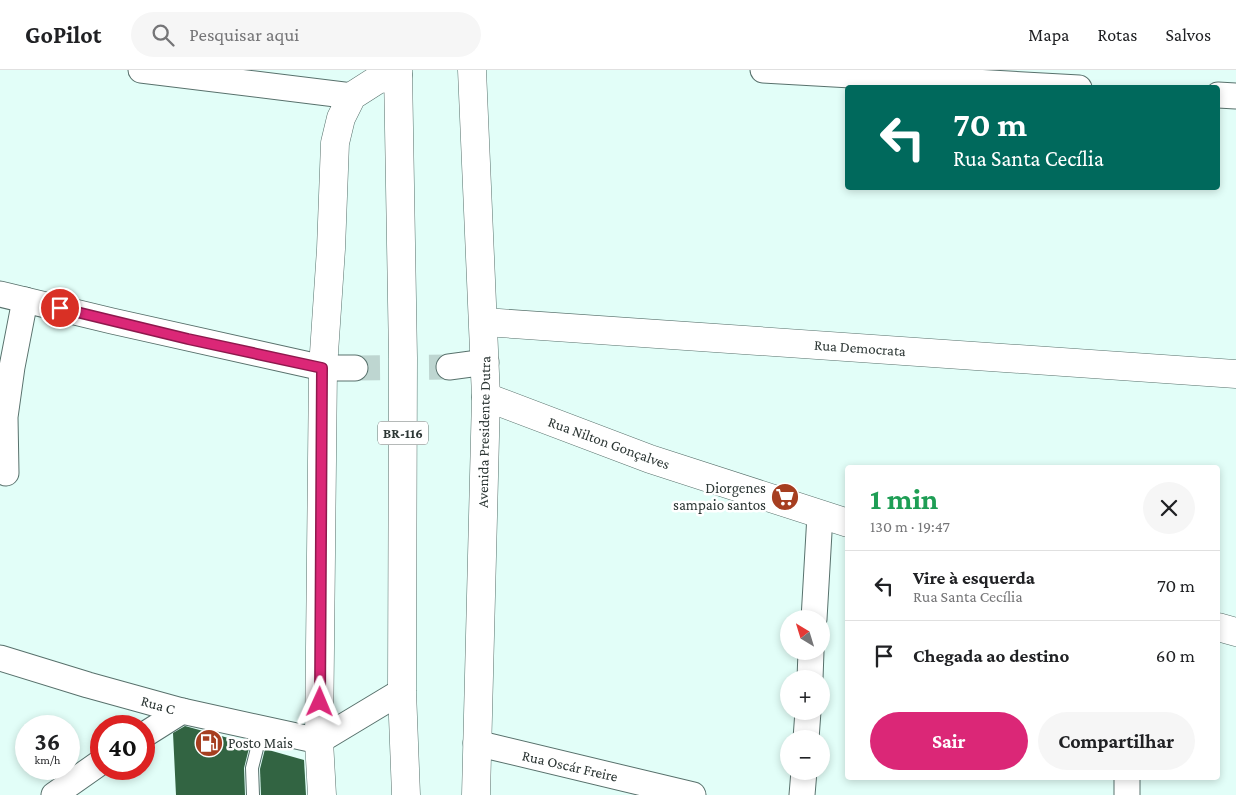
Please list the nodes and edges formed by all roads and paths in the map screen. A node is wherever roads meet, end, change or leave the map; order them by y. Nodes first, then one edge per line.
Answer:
1 (141, 70) edge
2 (472, 70) edge
3 (763, 70) edge
4 (398, 73) edge
5 (1026, 85) edge
6 (1220, 95) edge
7 (352, 96) junction
8 (1236, 96) edge
9 (0, 294) edge
10 (25, 300) junction
11 (484, 322) junction
12 (486, 362) junction
13 (449, 367) tunnel mouth
14 (322, 368) junction
15 (355, 368) tunnel mouth
16 (1236, 374) edge
17 (486, 397) junction
18 (6, 473) dead end
19 (820, 515) junction
20 (845, 522) edge
21 (815, 610) edge
22 (1220, 628) edge
23 (1236, 632) edge
24 (0, 658) edge
25 (402, 691) junction
26 (182, 711) junction
27 (155, 728) edge
28 (262, 729) junction
29 (320, 741) junction
30 (476, 743) junction
31 (90, 770) edge
32 (803, 780) edge
33 (1127, 780) edge
34 (54, 795) edge
35 (253, 795) edge
36 (322, 795) edge
37 (406, 795) edge
38 (476, 795) edge
39 (693, 795) edge
40 (802, 795) edge
41 (1127, 795) edge

1 - 7 street
2 - 11 main road, Avenida Presidente Dutra
3 - 5 street
4 - 7 main road
4 - 25 main road, BR-116
6 - 8 street
7 - 14 main road
9 - 10 street
10 - 14 street
10 - 18 street
11 - 12 main road, Avenida Presidente Dutra
11 - 16 main road, Rua Democrata
12 - 13 street
12 - 17 main road, Avenida Presidente Dutra
14 - 15 street
14 - 29 main road
17 - 19 main road, Rua Nilton Gonçalves
17 - 30 main road, Avenida Presidente Dutra
19 - 20 main road, Rua Nilton Gonçalves
19 - 21 street
22 - 23 main road
24 - 26 street, Rua C
25 - 29 street
25 - 37 main road, BR-116
26 - 27 street
26 - 28 street, Rua C
28 - 29 street, Rua C
28 - 35 lane
29 - 36 main road
30 - 38 main road, Avenida Presidente Dutra
30 - 39 street, Rua Oscár Freire
31 - 34 street
32 - 40 street
33 - 41 street

